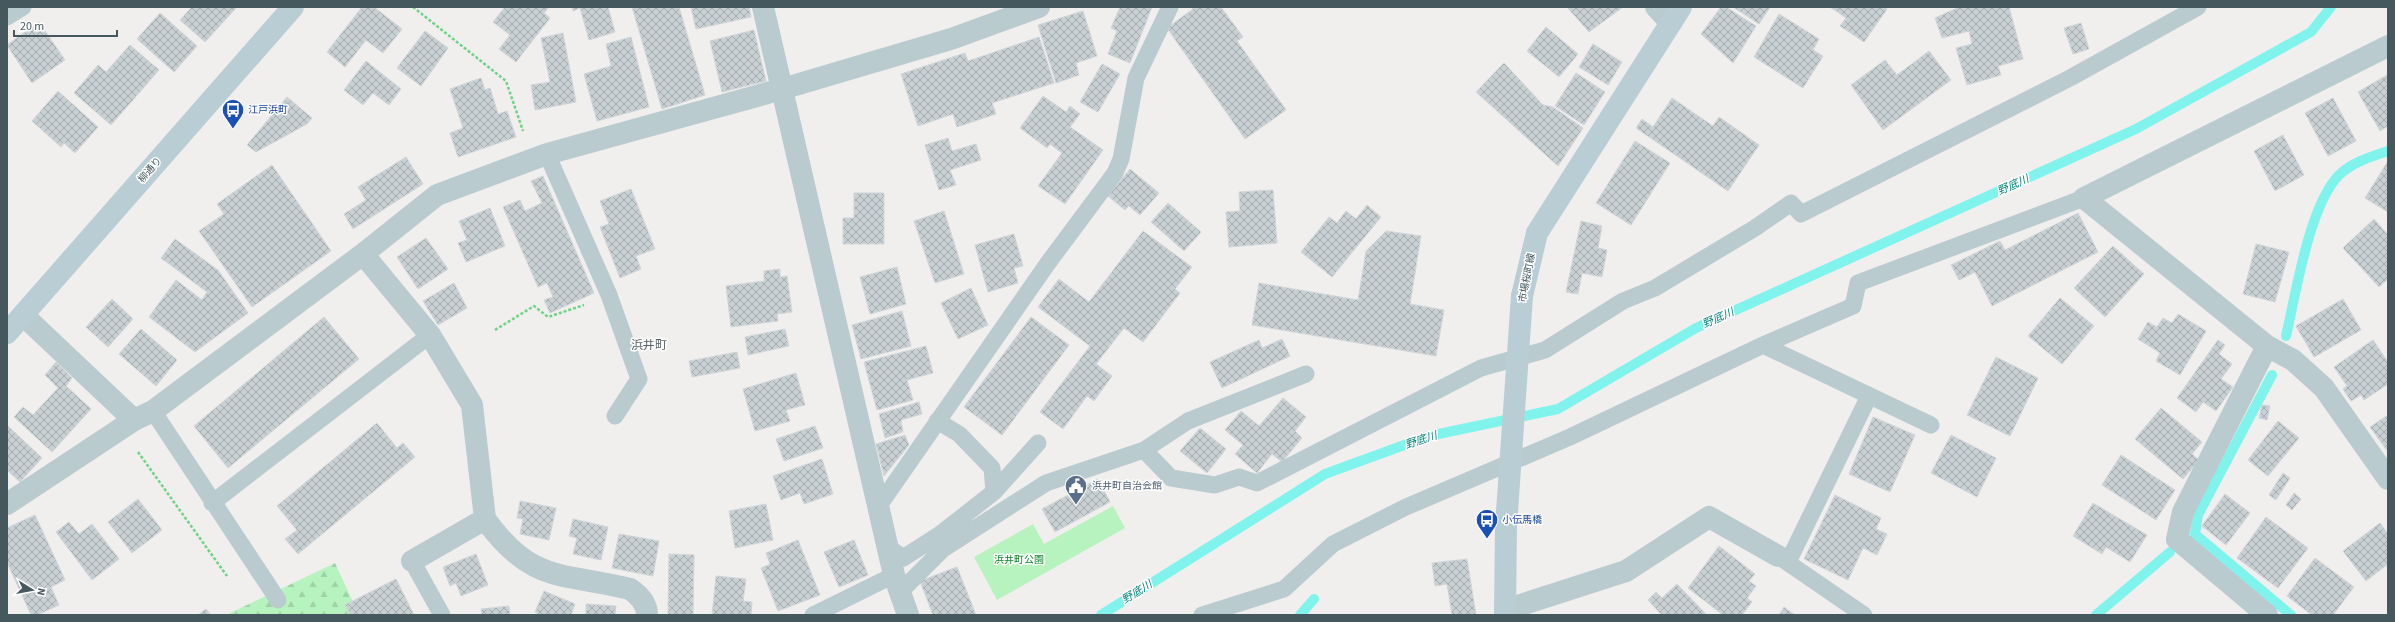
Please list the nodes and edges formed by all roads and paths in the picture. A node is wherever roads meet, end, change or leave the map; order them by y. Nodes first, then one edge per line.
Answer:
1 (23, 7) edge
2 (294, 7) edge
3 (413, 7) edge
4 (764, 7) edge
5 (1039, 7) edge
6 (1170, 7) edge
7 (1656, 7) edge
8 (2198, 7) edge
9 (1676, 15) edge
10 (7, 17) edge
11 (2388, 46) edge
12 (782, 89) junction
13 (540, 156) junction
14 (2084, 198) junction
15 (363, 254) junction
16 (608, 295) junction
17 (23, 315) junction
18 (494, 330) dead end
19 (7, 333) edge
20 (430, 335) junction
21 (1763, 345) junction
22 (2267, 346) junction
23 (1306, 374) dead end
24 (1869, 396) junction
25 (615, 416) dead end
26 (136, 420) junction
27 (937, 421) junction
28 (1931, 425) dead end
29 (1038, 443) dead end
30 (1144, 450) junction
31 (2388, 479) edge
32 (994, 492) junction
33 (212, 502) junction
34 (7, 504) edge
35 (878, 507) junction
36 (485, 519) junction
37 (887, 546) junction
38 (1783, 559) junction
39 (412, 561) joint
40 (228, 576) dead end
41 (897, 583) junction
42 (278, 600) dead end
43 (1506, 613) edge
44 (442, 615) edge
45 (647, 615) edge
46 (813, 615) edge
47 (908, 615) edge
48 (1202, 615) edge
49 (1864, 615) edge
50 (2267, 615) edge

1 - 10 lane
2 - 17 main road, 柳通り
3 - 13 path
4 - 12 street
5 - 12 street
6 - 27 lane
7 - 9 street
8 - 30 lane
9 - 43 main road, 市場桜町線, bridge
11 - 14 street
12 - 13 street
12 - 35 street
13 - 15 street
13 - 16 lane
14 - 21 lane
14 - 22 street
15 - 20 street
15 - 26 street
16 - 18 path
16 - 25 lane
17 - 19 main road, 柳通り
17 - 26 street
20 - 33 lane
20 - 36 street
21 - 24 lane
21 - 48 lane
22 - 31 street
22 - 50 street
23 - 30 lane
24 - 28 lane
24 - 38 lane
26 - 33 lane
26 - 34 street
26 - 40 path
27 - 32 lane
27 - 35 lane
29 - 32 lane
30 - 41 lane
32 - 37 lane
33 - 42 lane
35 - 37 street
36 - 39 street
36 - 45 street
37 - 41 street
38 - 43 street
38 - 49 lane
39 - 44 lane
41 - 46 lane
41 - 47 street

